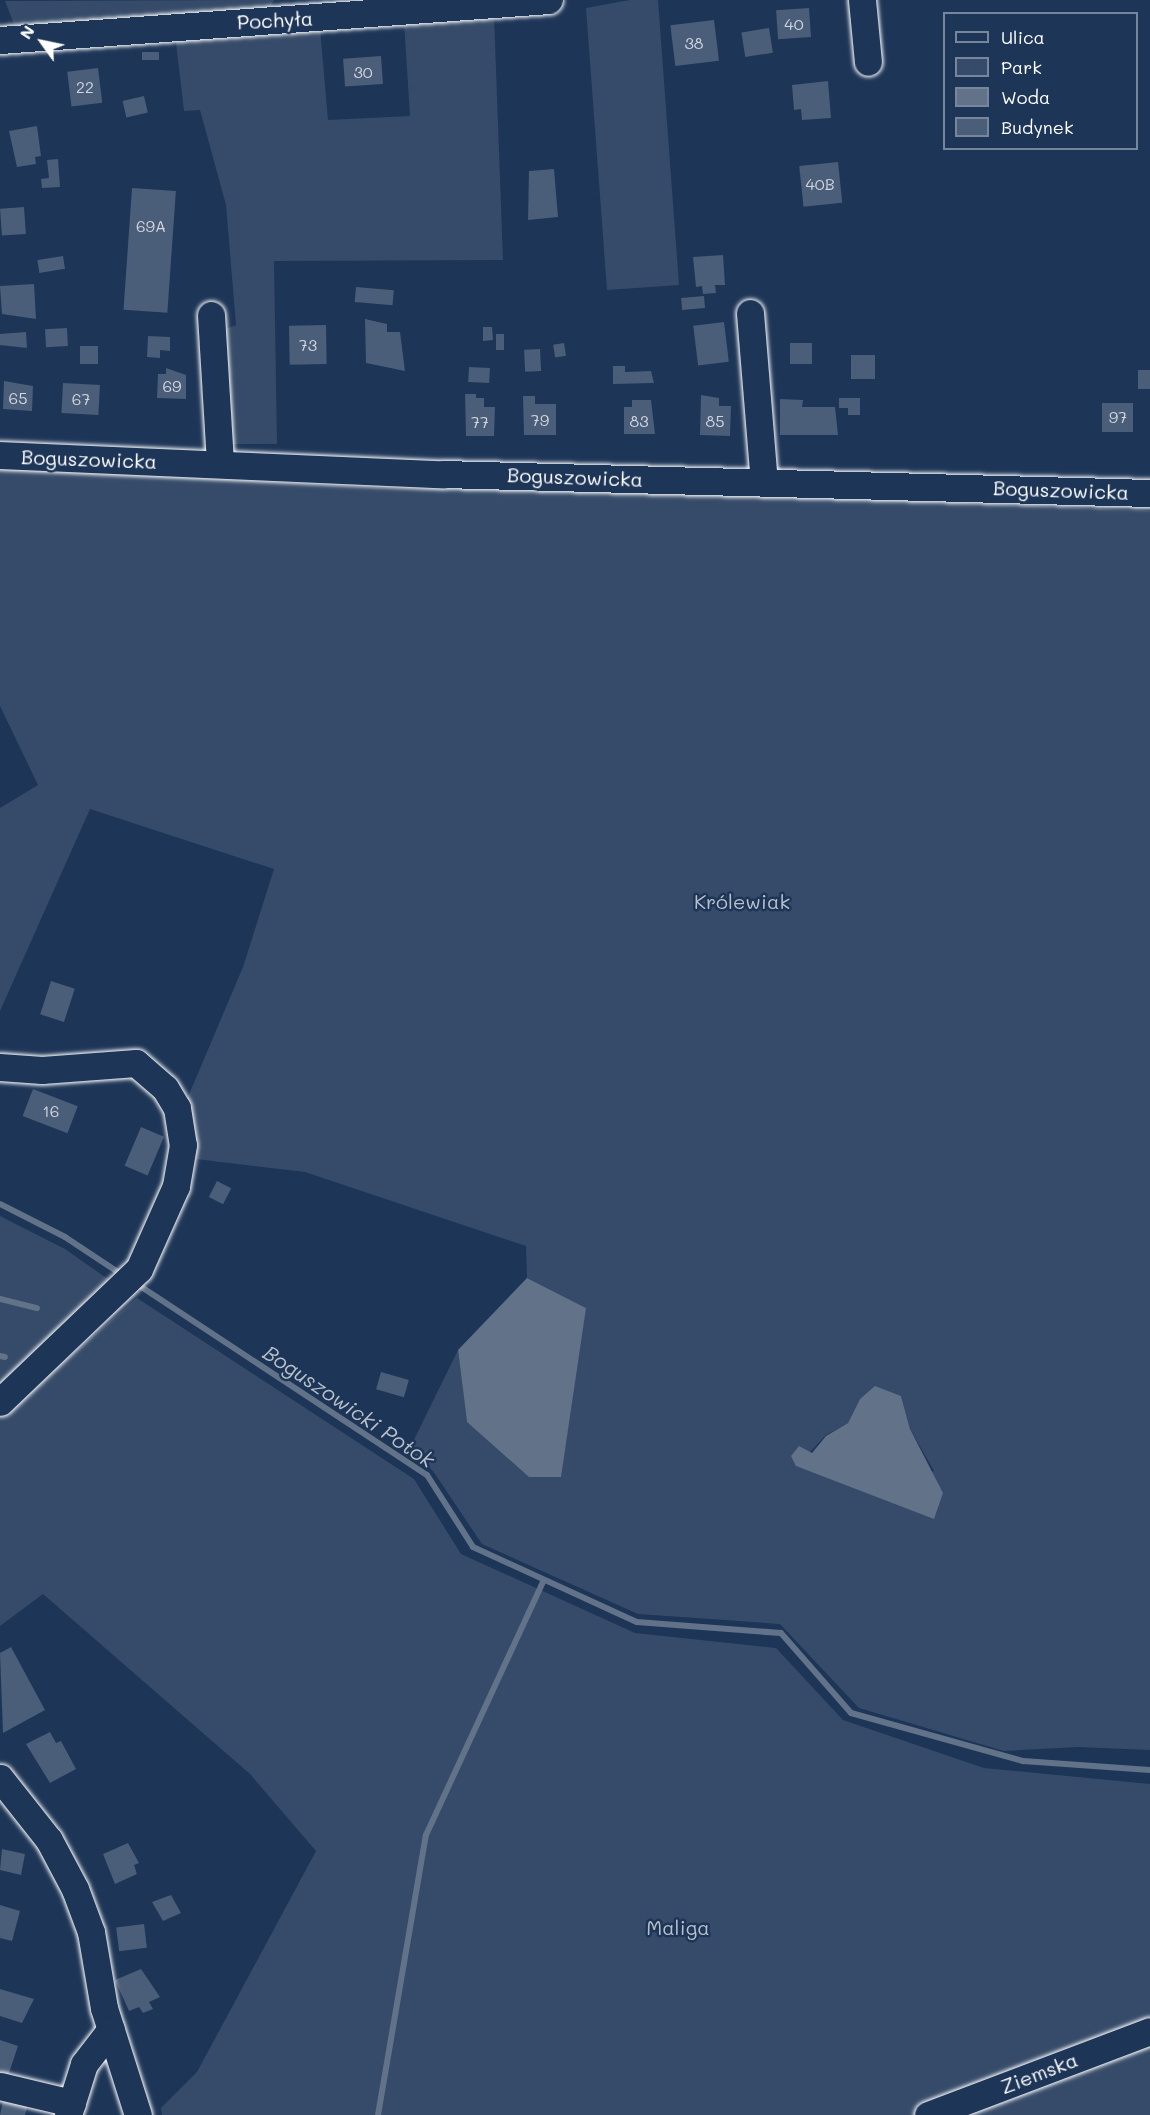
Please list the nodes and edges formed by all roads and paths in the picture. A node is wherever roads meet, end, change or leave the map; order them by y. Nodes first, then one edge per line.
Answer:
1 (549, 0) edge
2 (862, 0) edge
3 (0, 40) edge
4 (868, 62) dead end
5 (750, 313) dead end
6 (211, 315) dead end
7 (0, 455) edge
8 (220, 464) junction
9 (764, 482) junction
10 (1150, 493) edge
11 (0, 1067) edge
12 (0, 1402) edge
13 (0, 1778) edge
14 (111, 2029) junction
15 (1150, 2031) edge
16 (0, 2086) edge
17 (70, 2109) edge
18 (138, 2115) edge
19 (928, 2115) edge

1 - 3 street, Pochyła
2 - 4 street
5 - 9 street
6 - 8 street
7 - 8 street, Boguszowicka
8 - 9 street, Boguszowicka
9 - 10 street, Boguszowicka
11 - 12 street
13 - 14 street
14 - 17 street
14 - 18 street
15 - 19 street, Ziemska
16 - 17 street

